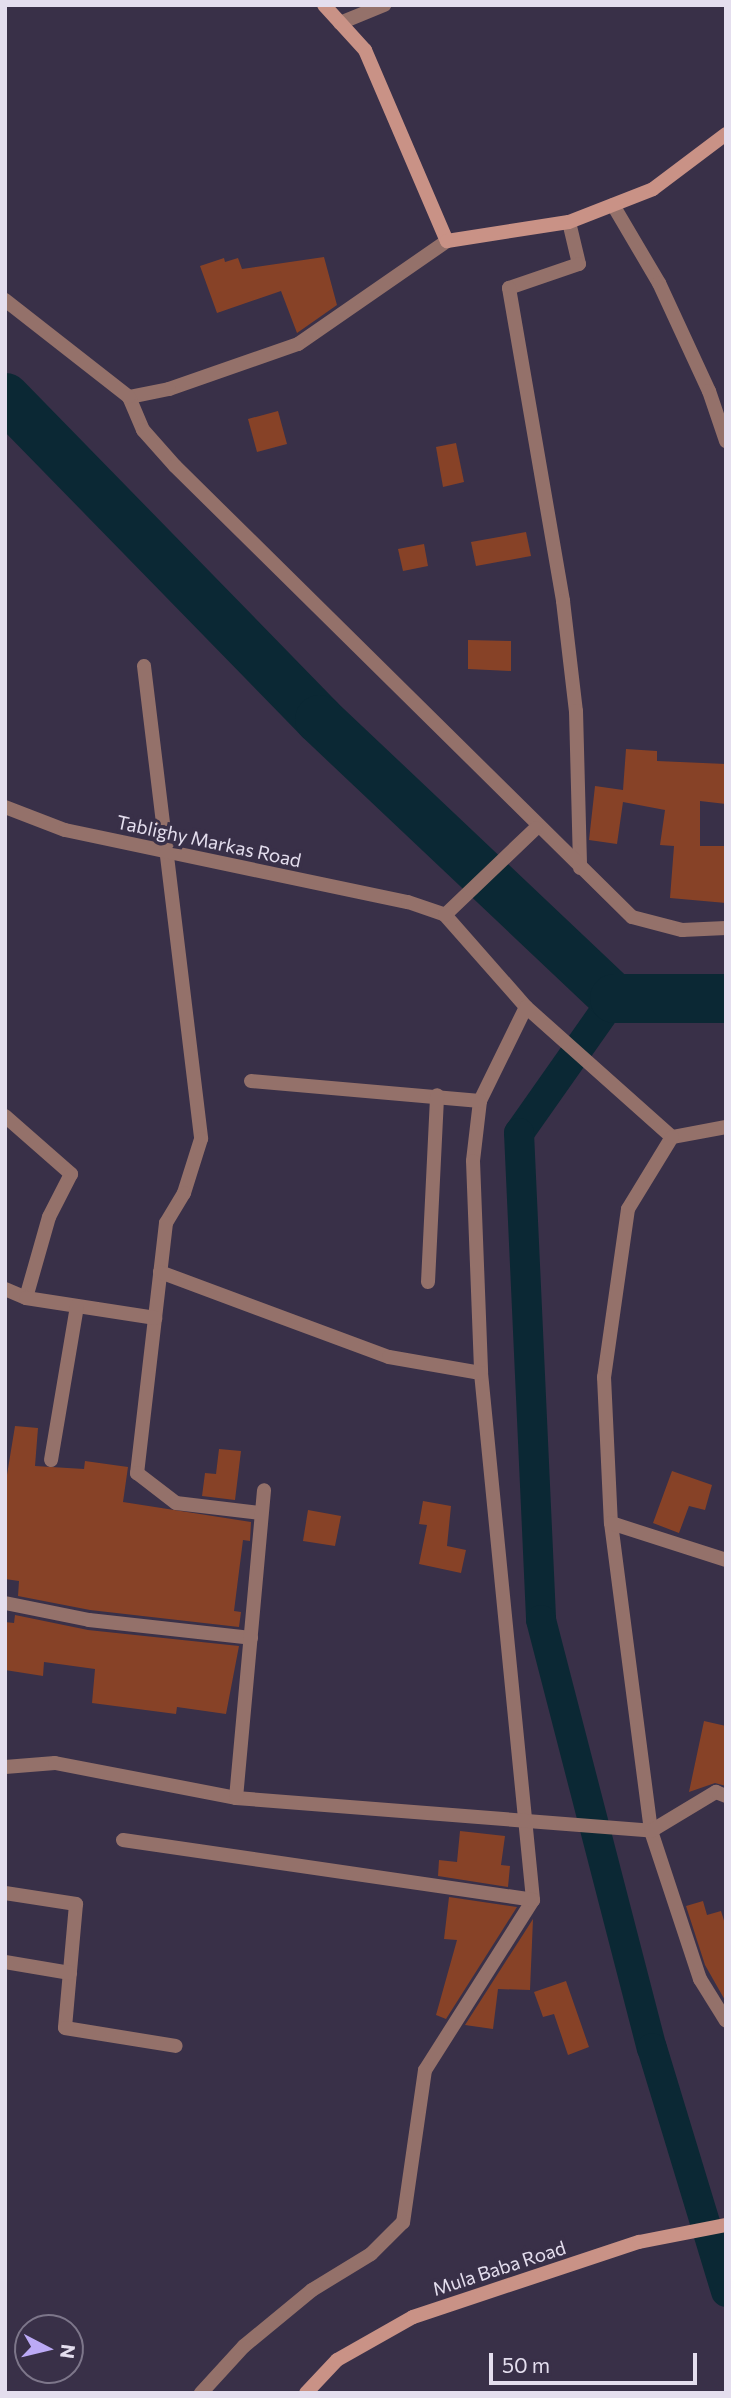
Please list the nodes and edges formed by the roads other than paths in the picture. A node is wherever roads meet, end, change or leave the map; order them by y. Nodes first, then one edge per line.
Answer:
1 (324, 5) edge
2 (384, 5) edge
3 (340, 23) junction
4 (726, 134) edge
5 (613, 205) junction
6 (569, 222) junction
7 (447, 241) junction
8 (5, 300) edge
9 (129, 397) junction
10 (726, 441) edge
11 (144, 666) dead end
12 (5, 807) edge
13 (536, 828) junction
14 (164, 851) junction
15 (580, 868) junction
16 (445, 915) junction
17 (726, 928) edge
18 (526, 1007) junction
19 (251, 1082) dead end
20 (437, 1095) junction
21 (480, 1101) junction
22 (5, 1116) edge
23 (726, 1127) edge
24 (672, 1137) junction
25 (160, 1272) junction
26 (428, 1282) dead end
27 (5, 1289) edge
28 (26, 1298) junction
29 (77, 1306) junction
30 (155, 1318) junction
31 (481, 1373) junction
32 (51, 1460) dead end
33 (264, 1489) dead end
34 (260, 1513) junction
35 (611, 1523) junction
36 (726, 1560) edge
37 (5, 1603) edge
38 (251, 1638) junction
39 (5, 1767) edge
40 (726, 1796) edge
41 (236, 1798) junction
42 (524, 1822) junction
43 (651, 1831) junction
44 (123, 1840) dead end
45 (5, 1893) edge
46 (533, 1900) junction
47 (5, 1962) edge
48 (70, 1973) junction
49 (726, 2021) edge
50 (176, 2046) dead end
51 (726, 2225) edge
52 (201, 2393) edge
53 (306, 2393) edge

1 - 3 street
2 - 3 street
3 - 7 street
4 - 5 street
5 - 6 street
5 - 10 street
6 - 7 street
6 - 15 street
7 - 9 street
8 - 9 street
9 - 13 street
11 - 14 street
12 - 14 street, Tablighy Markas Road
13 - 15 street
13 - 16 street
14 - 16 street, Tablighy Markas Road
14 - 25 street
15 - 17 street
16 - 18 street
18 - 21 street
18 - 24 street
19 - 20 street
20 - 21 street
20 - 26 street
21 - 31 street
22 - 28 street
23 - 24 street
24 - 35 street
25 - 30 street
25 - 31 street
27 - 28 street
28 - 29 street
29 - 30 street
29 - 32 street
30 - 34 street
31 - 42 street
33 - 34 street
34 - 38 street
35 - 36 street
35 - 43 street
37 - 38 street
38 - 41 street
39 - 41 street
40 - 43 street
41 - 42 street
42 - 43 street
42 - 46 street
43 - 49 street
44 - 46 street
45 - 48 street
46 - 52 street
47 - 48 street
48 - 50 street
51 - 53 street, Mula Baba Road

